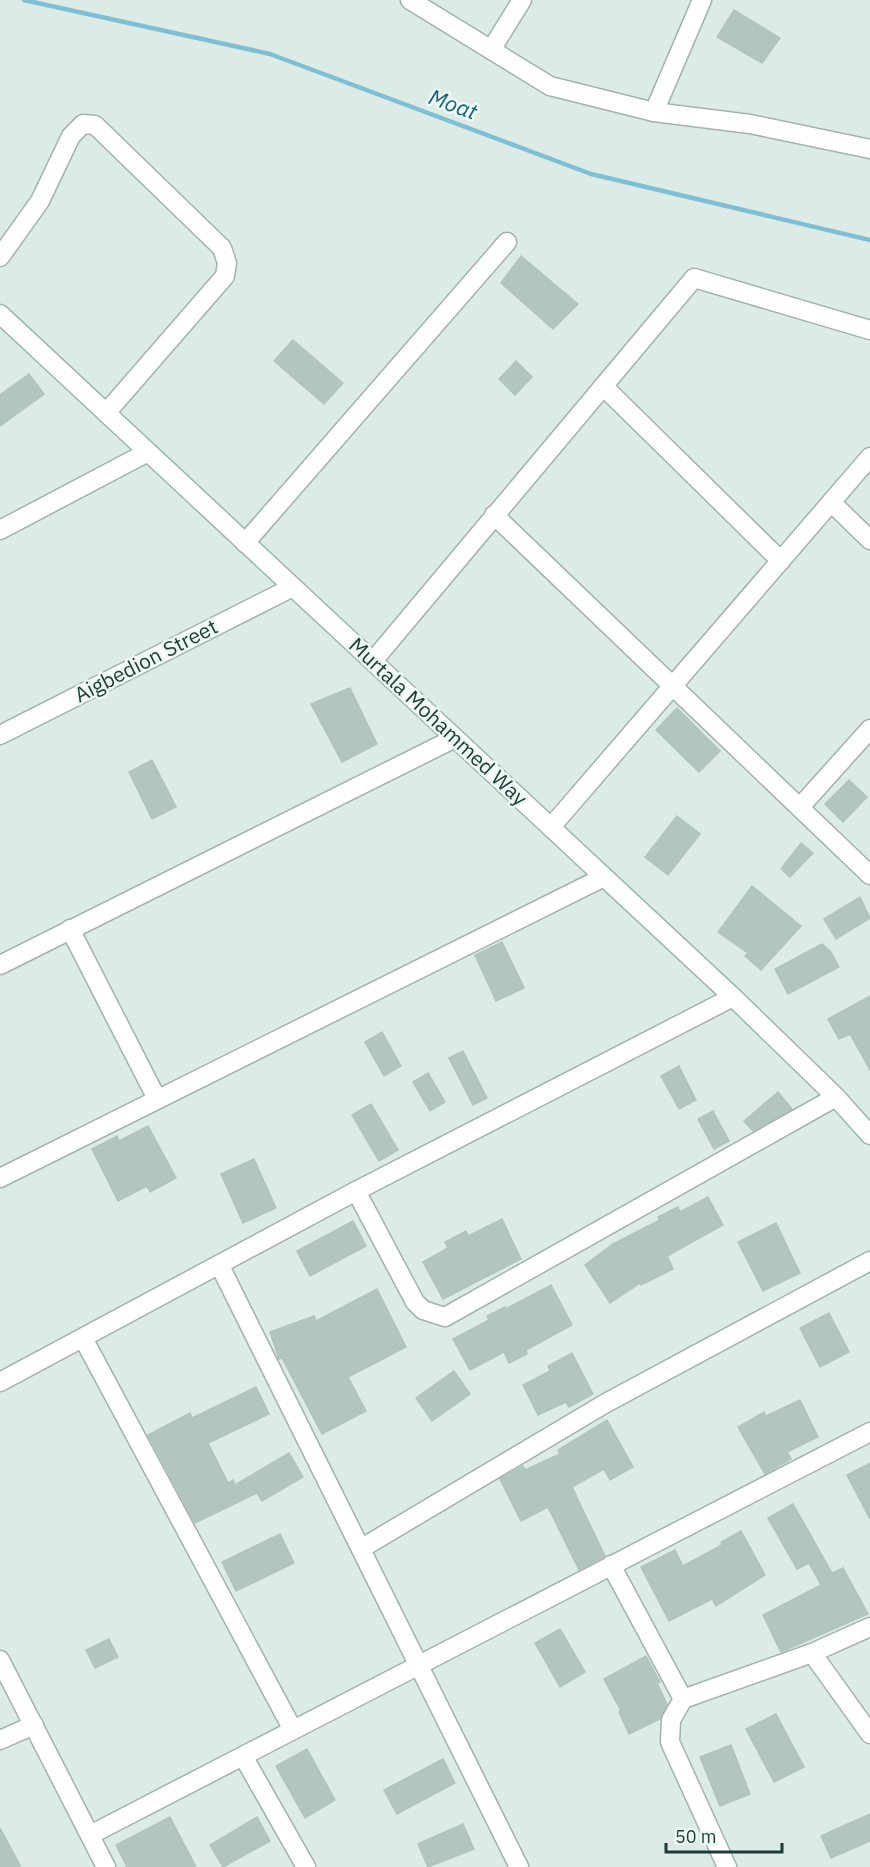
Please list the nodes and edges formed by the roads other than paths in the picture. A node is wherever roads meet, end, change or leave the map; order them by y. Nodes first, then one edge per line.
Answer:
1 (410, 0) edge
2 (522, 0) edge
3 (702, 0) edge
4 (491, 50) junction
5 (654, 112) junction
6 (870, 149) edge
7 (507, 242) dead end
8 (0, 257) edge
9 (3, 320) edge
10 (870, 330) edge
11 (603, 386) junction
12 (106, 413) junction
13 (148, 452) junction
14 (870, 457) edge
15 (832, 503) junction
16 (494, 515) junction
17 (0, 530) edge
18 (870, 540) edge
19 (245, 543) junction
20 (781, 561) junction
21 (293, 587) junction
22 (373, 661) junction
23 (673, 685) junction
24 (870, 729) edge
25 (0, 735) edge
26 (455, 738) junction
27 (800, 807) junction
28 (551, 827) junction
29 (870, 875) edge
30 (604, 877) junction
31 (70, 929) junction
32 (0, 965) edge
33 (734, 997) junction
34 (836, 1097) junction
35 (158, 1099) junction
36 (870, 1135) edge
37 (0, 1178) edge
38 (356, 1191) junction
39 (870, 1261) edge
40 (220, 1266) junction
41 (83, 1338) junction
42 (0, 1382) edge
43 (870, 1432) edge
44 (362, 1548) junction
45 (610, 1565) junction
46 (870, 1627) edge
47 (812, 1653) junction
48 (0, 1660) edge
49 (420, 1666) junction
50 (682, 1700) junction
51 (34, 1725) junction
52 (293, 1731) junction
53 (870, 1734) edge
54 (0, 1740) edge
55 (243, 1756) junction
56 (90, 1835) junction
57 (106, 1867) edge
58 (306, 1867) edge
59 (519, 1867) edge
60 (727, 1867) edge

1 - 4 street
2 - 4 street
3 - 5 street
4 - 5 street
5 - 6 street
7 - 19 street
8 - 12 street
9 - 12 street, Murtala Mohammed Way
10 - 11 street
11 - 16 street
11 - 20 street
12 - 13 street, Murtala Mohammed Way
13 - 17 street
13 - 19 street, Murtala Mohammed Way
14 - 15 street
15 - 18 street
15 - 20 street
16 - 22 street
16 - 23 street
19 - 21 street, Murtala Mohammed Way
20 - 23 street
21 - 22 street, Murtala Mohammed Way
21 - 25 street, Aigbedion Street
22 - 26 street, Murtala Mohammed Way
23 - 27 street
23 - 28 street
24 - 27 street
26 - 28 street, Murtala Mohammed Way
26 - 31 street
27 - 29 street
28 - 30 street, Murtala Mohammed Way
30 - 33 street, Murtala Mohammed Way
30 - 35 street
31 - 32 street
31 - 35 street
33 - 34 street, Murtala Mohammed Way
33 - 38 street
34 - 36 street, Murtala Mohammed Way
34 - 38 street
35 - 37 street
38 - 40 street
39 - 44 street
40 - 41 street
40 - 44 street
41 - 42 street
41 - 52 street
43 - 45 street
44 - 49 street
45 - 49 street
45 - 50 street
46 - 47 street
47 - 50 street
47 - 53 street
48 - 51 street
49 - 52 street
49 - 59 street
50 - 60 street
51 - 54 street
51 - 56 street
52 - 55 street
55 - 56 street
55 - 58 street
56 - 57 street

